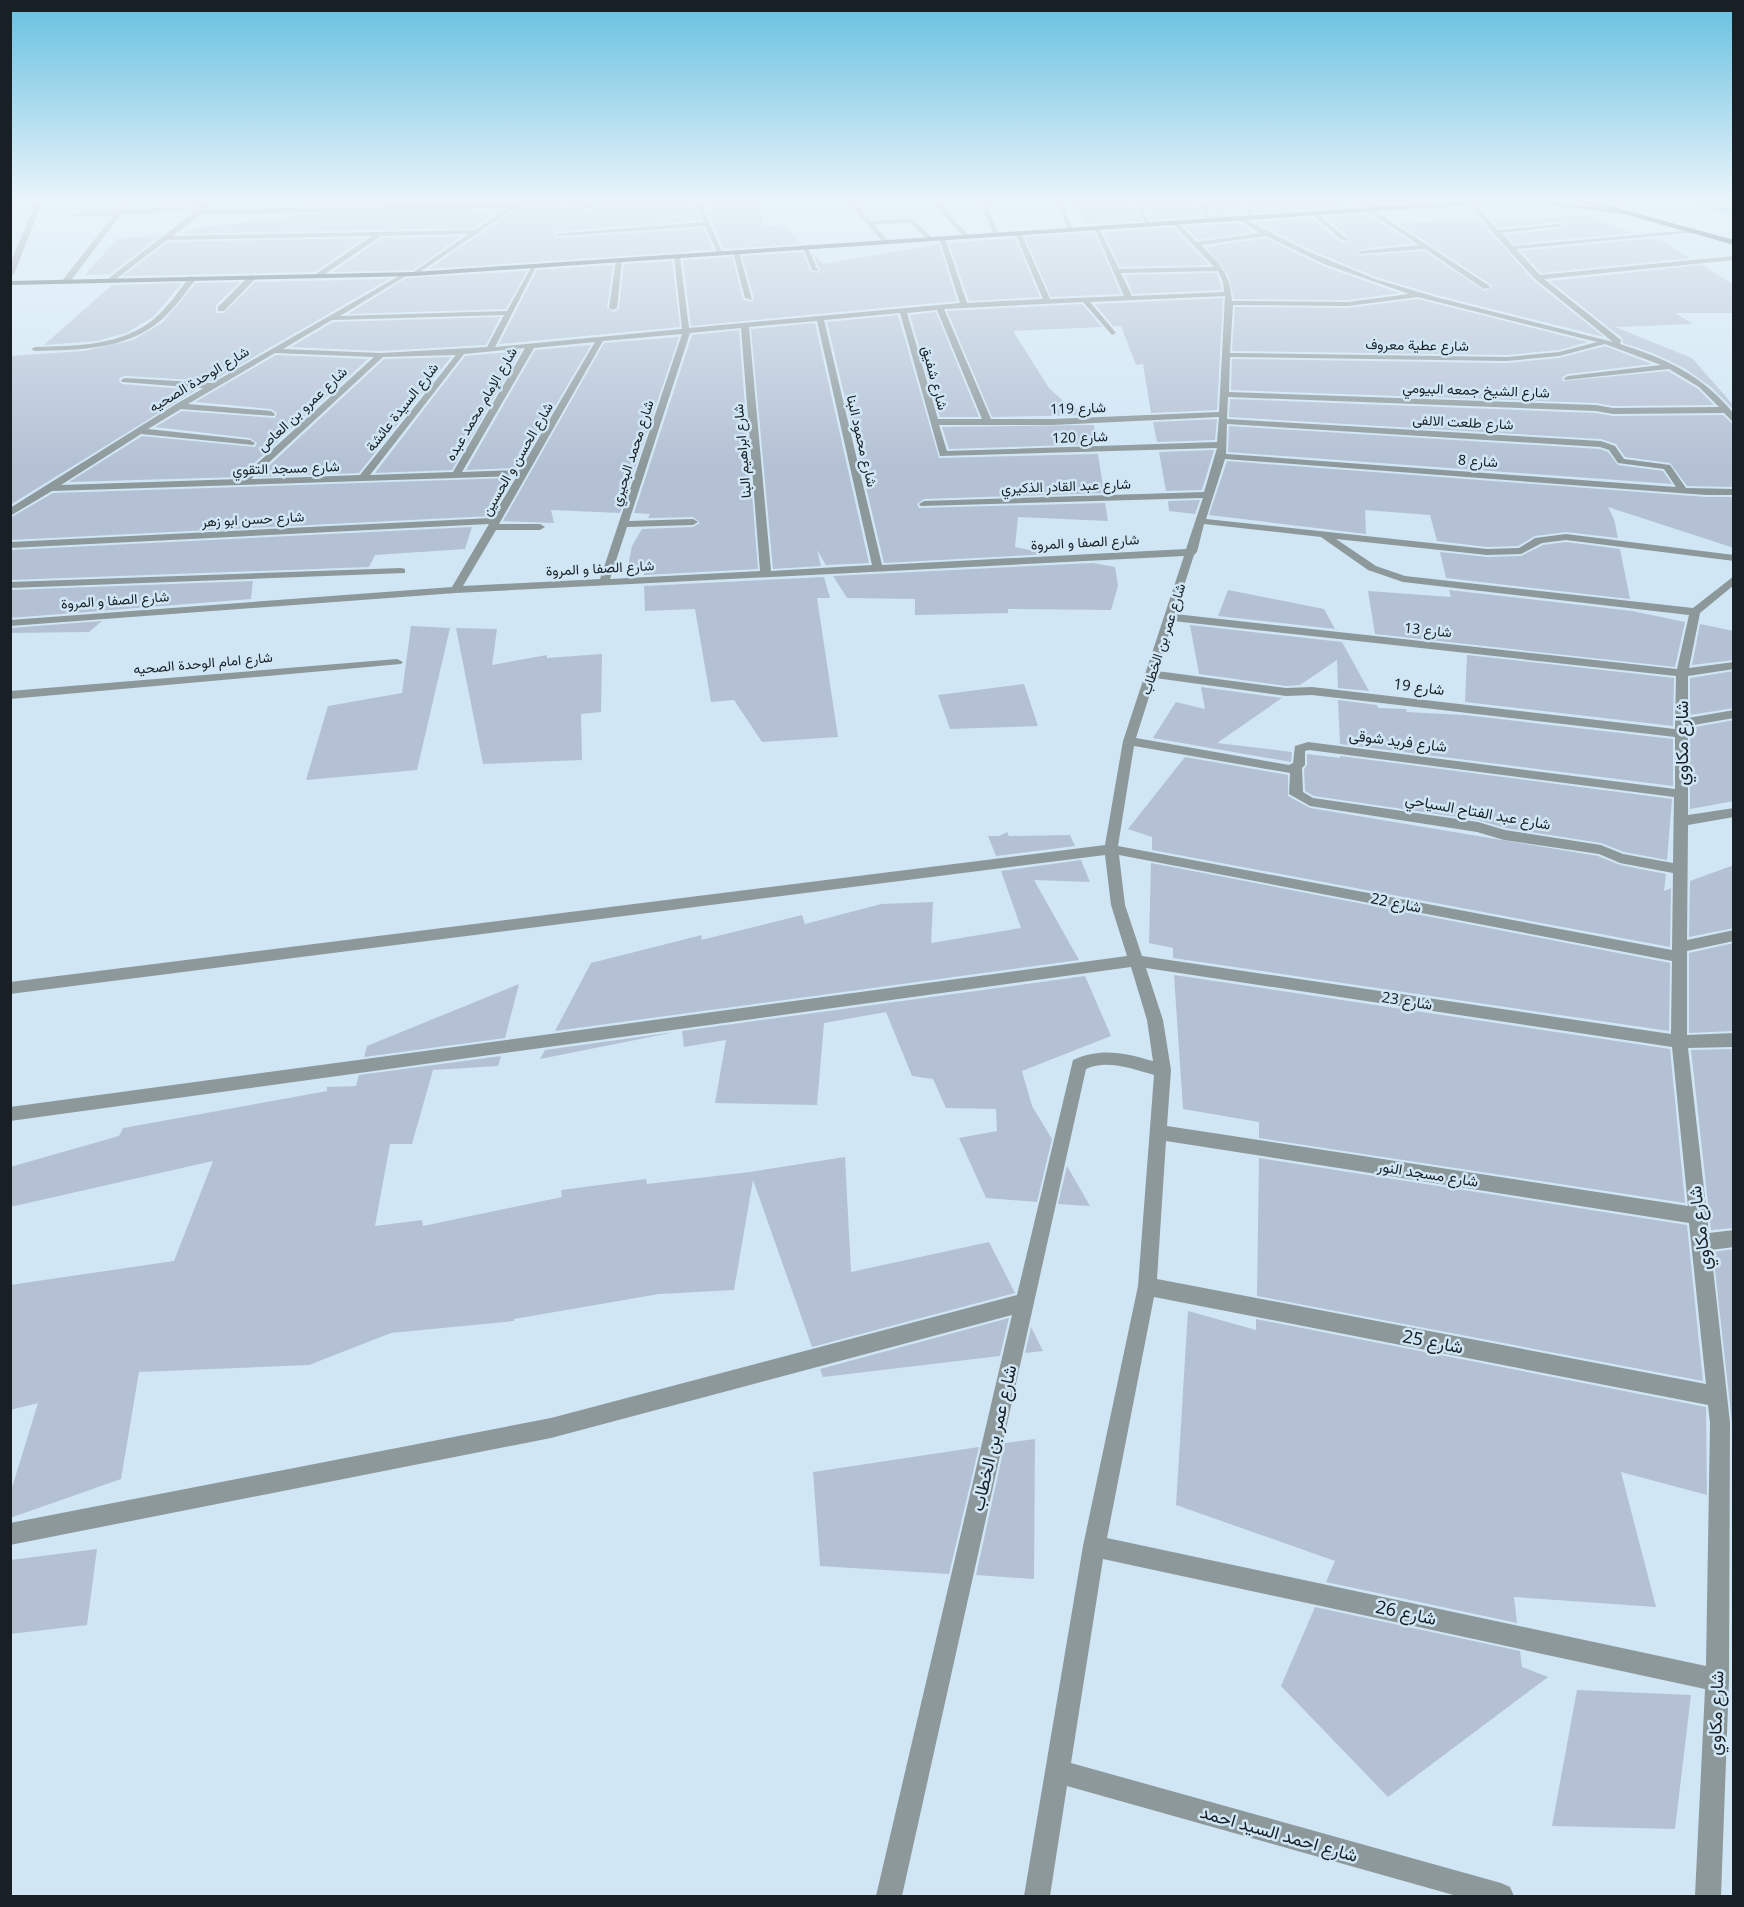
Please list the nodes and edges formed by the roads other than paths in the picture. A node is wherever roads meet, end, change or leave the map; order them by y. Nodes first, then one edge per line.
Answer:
1 (184, 289) edge
2 (241, 289) edge
3 (379, 289) edge
4 (522, 289) edge
5 (615, 289) edge
6 (681, 289) edge
7 (746, 289) edge
8 (959, 289) edge
9 (1042, 289) edge
10 (1125, 289) edge
11 (1227, 289) edge
12 (1400, 289) edge
13 (1553, 289) edge
14 (1418, 295) junction
15 (1129, 297) junction
16 (749, 298) dead end
17 (1084, 299) junction
18 (1228, 299) junction
19 (1047, 301) junction
20 (964, 305) junction
21 (613, 308) dead end
22 (940, 308) junction
23 (221, 309) dead end
24 (903, 311) junction
25 (509, 313) junction
26 (330, 318) junction
27 (820, 319) junction
28 (745, 327) junction
29 (686, 332) junction
30 (1112, 333) dead end
31 (600, 340) junction
32 (1605, 342) junction
33 (530, 347) junction
34 (1624, 347) junction
35 (35, 350) dead end
36 (489, 350) junction
37 (273, 351) junction
38 (462, 352) junction
39 (381, 355) junction
40 (1227, 355) junction
41 (1671, 366) junction
42 (1568, 378) dead end
43 (125, 380) dead end
44 (212, 386) junction
45 (1225, 394) junction
46 (179, 406) junction
47 (1726, 410) junction
48 (271, 414) dead end
49 (1223, 417) junction
50 (1734, 420) edge
51 (933, 422) junction
52 (988, 423) junction
53 (139, 431) junction
54 (250, 443) dead end
55 (1221, 451) junction
56 (941, 453) joint
57 (524, 473) junction
58 (456, 475) junction
59 (362, 479) junction
60 (241, 483) junction
61 (49, 488) junction
62 (1682, 489) junction
63 (1734, 492) edge
64 (1209, 495) junction
65 (924, 504) dead end
66 (10, 513) edge
67 (1201, 521) junction
68 (693, 522) dead end
69 (494, 524) junction
70 (623, 524) junction
71 (540, 527) dead end
72 (1324, 535) junction
73 (10, 545) edge
74 (1192, 552) junction
75 (1734, 558) edge
76 (878, 568) junction
77 (401, 572) dead end
78 (766, 574) junction
79 (1734, 579) edge
80 (604, 582) junction
81 (10, 585) edge
82 (456, 590) junction
83 (1695, 612) junction
84 (1170, 617) junction
85 (10, 623) edge
86 (397, 662) dead end
87 (1734, 665) edge
88 (1682, 673) junction
89 (1151, 674) junction
90 (10, 695) edge
91 (1734, 714) edge
92 (1683, 728) junction
93 (1129, 741) junction
94 (1296, 768) junction
95 (1682, 794) junction
96 (1734, 812) edge
97 (1681, 821) junction
98 (1111, 849) junction
99 (1681, 869) junction
100 (1734, 936) edge
101 (1680, 952) junction
102 (1135, 961) junction
103 (10, 988) edge
104 (1734, 1040) edge
105 (1679, 1041) junction
106 (1163, 1070) junction
107 (10, 1114) edge
108 (1158, 1132) junction
109 (1698, 1216) junction
110 (1734, 1238) edge
111 (1702, 1243) junction
112 (1147, 1286) junction
113 (1026, 1302) junction
114 (1719, 1397) junction
115 (1727, 1422) edge
116 (10, 1534) edge
117 (1094, 1546) junction
118 (1717, 1680) junction
119 (1058, 1771) junction
120 (889, 1896) edge
121 (1037, 1896) edge
122 (1501, 1896) edge
123 (1708, 1896) edge

1 - 35 street
2 - 23 street
3 - 26 street, شارع الوحدة الصحيه
4 - 25 street
5 - 21 street
6 - 29 street
7 - 16 street
8 - 20 street
9 - 19 street
10 - 15 street
11 - 18 street, شارع عمر بن الخطاب
12 - 14 street
13 - 34 street
14 - 18 street
14 - 32 street
15 - 17 street
15 - 18 street
17 - 19 street
17 - 30 street
18 - 40 street, شارع عمر بن الخطاب
19 - 20 street
20 - 22 street
22 - 24 street
22 - 52 street
24 - 27 street
24 - 51 street, شارع شفيق
25 - 26 street
25 - 36 street
26 - 37 street, شارع الوحدة الصحيه
27 - 28 street
27 - 76 street, شارع محمود البنا
28 - 29 street
28 - 78 street, شارع ابراهيم البنا
29 - 31 street
29 - 70 street, شارع محمد البحيري
31 - 33 street
31 - 57 street, شارع الحسن و الحسين
32 - 34 street
32 - 40 street, شارع عطية معروف
33 - 36 street
33 - 58 street, شارع الإمام محمد عبده
34 - 41 street
36 - 38 street
37 - 39 street
37 - 44 street, شارع الوحدة الصحيه
38 - 39 street
38 - 59 street, شارع السيدة عائشة
39 - 60 street, شارع عمرو بن العاص
40 - 45 street, شارع عمر بن الخطاب
41 - 42 street
41 - 47 street
43 - 44 street
44 - 46 street, شارع الوحدة الصحيه
45 - 47 street, شارع الشيخ جمعه البيومي
45 - 49 street, شارع عمر بن الخطاب
46 - 48 street
46 - 53 street, شارع الوحدة الصحيه
47 - 50 street
49 - 52 street, شارع 119
49 - 55 street, شارع عمر بن الخطاب
49 - 62 street, شارع طلعت الالفى
51 - 52 street, شارع 119
51 - 56 street, شارع شفيق
53 - 54 street
53 - 61 street, شارع الوحدة الصحيه
55 - 56 street, شارع 120
55 - 62 street, شارع 8
55 - 64 street, شارع عمر بن الخطاب
57 - 58 street, شارع مسجد التقوي
57 - 69 street, شارع الحسن و الحسين
58 - 59 street, شارع مسجد التقوي
59 - 60 street, شارع مسجد التقوي
60 - 61 street, شارع مسجد التقوي
61 - 66 street, شارع الوحدة الصحيه
62 - 63 street, شارع 8
64 - 65 street, شارع عبد القادر الذكيري
64 - 67 street, شارع عمر بن الخطاب
67 - 72 street
67 - 74 street, شارع عمر بن الخطاب
68 - 70 street
69 - 71 street, شارع حسن ابو زهر
69 - 73 street, شارع حسن ابو زهر
69 - 82 street, شارع الحسن و الحسين
70 - 80 street, شارع محمد البحيري
72 - 75 street
72 - 83 street
74 - 76 street, شارع الصفا و المروة
74 - 84 street, شارع عمر بن الخطاب
76 - 78 street, شارع الصفا و المروة
77 - 81 street
78 - 80 street, شارع الصفا و المروة
79 - 83 street
80 - 82 street, شارع الصفا و المروة
82 - 85 street, شارع الصفا و المروة
83 - 88 street, شارع مكاوي
84 - 88 street, شارع 13
84 - 89 street, شارع عمر بن الخطاب
86 - 90 street, شارع امام الوحدة الصحيه
87 - 88 street, شارع 13
88 - 92 street, شارع مكاوي
89 - 92 street, شارع 19
89 - 93 street, شارع عمر بن الخطاب
91 - 92 street, شارع 19
92 - 95 street, شارع مكاوي
93 - 94 street
93 - 98 street, شارع عمر بن الخطاب
94 - 95 street, شارع فريد شوقى
94 - 99 street, شارع عبد الفتاح السياحي
95 - 97 street, شارع مكاوي
96 - 97 street
97 - 99 street, شارع مكاوي
98 - 101 street, شارع 22
98 - 102 street, شارع عمر بن الخطاب
98 - 103 street, شارع 22
99 - 101 street, شارع مكاوي
100 - 101 street
101 - 105 street, شارع مكاوي
102 - 105 street, شارع 23
102 - 106 street, شارع عمر بن الخطاب
102 - 107 street, شارع 23
104 - 105 street, شارع 23
105 - 109 street, شارع مكاوي
106 - 108 street, شارع عمر بن الخطاب
106 - 113 street, شارع عمر بن الخطاب
108 - 109 street, شارع مسجد النور
108 - 112 street, شارع عمر بن الخطاب
109 - 111 street, شارع مكاوي
110 - 111 street
111 - 114 street, شارع مكاوي
112 - 114 street, شارع 25
112 - 117 street, شارع عمر بن الخطاب
113 - 116 street
113 - 120 street, شارع عمر بن الخطاب
114 - 115 street, شارع مكاوي
115 - 118 street, شارع مكاوي
117 - 118 street, شارع 26
117 - 119 street, شارع عمر بن الخطاب
118 - 123 street, شارع مكاوي
119 - 121 street, شارع عمر بن الخطاب
119 - 122 street, شارع احمد السيد احمد

